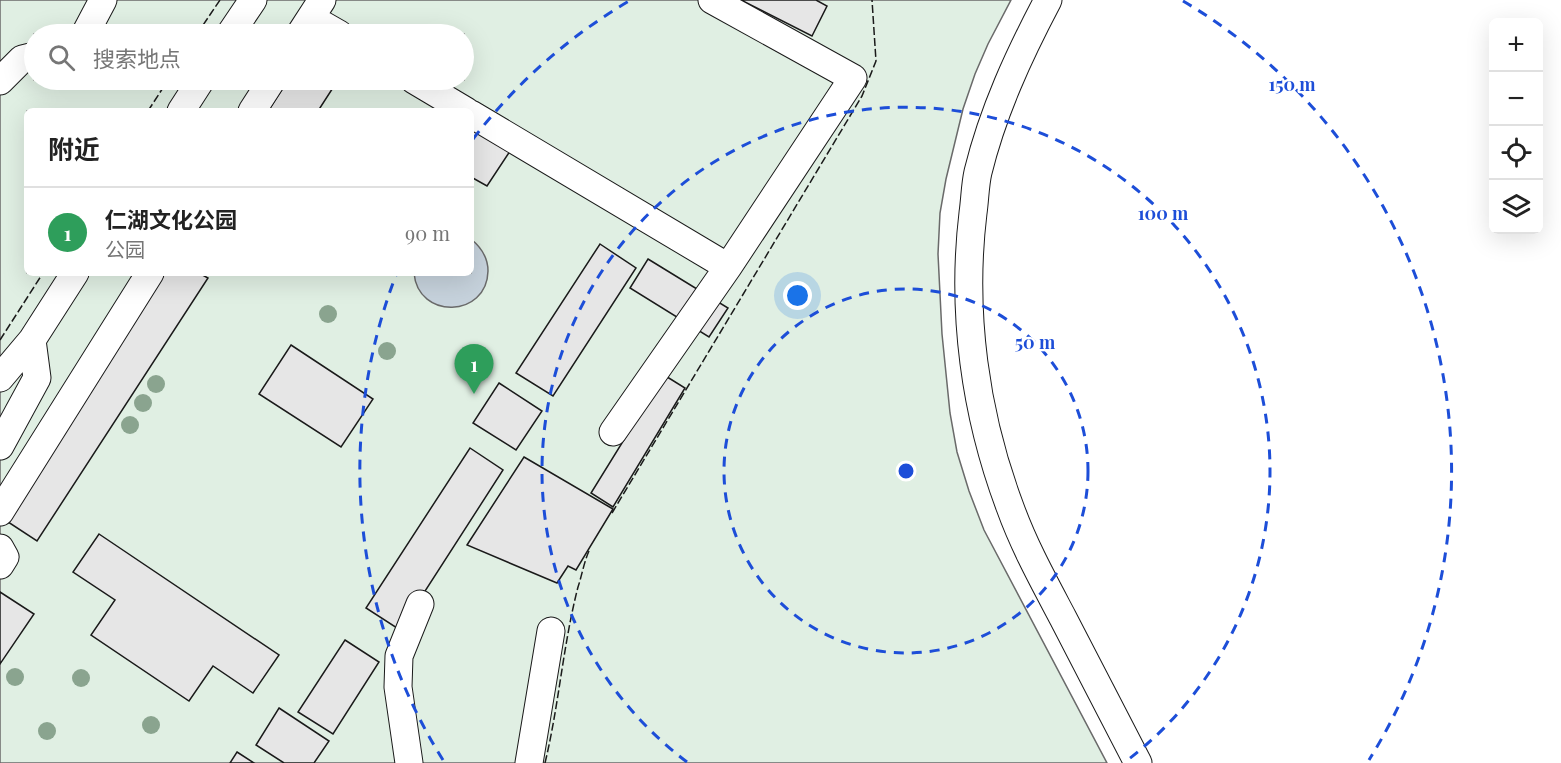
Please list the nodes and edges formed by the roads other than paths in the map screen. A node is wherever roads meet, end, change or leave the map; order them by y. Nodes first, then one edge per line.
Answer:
1 (103, 0) edge
2 (253, 0) edge
3 (712, 0) edge
4 (1048, 0) edge
5 (90, 24) edge
6 (237, 24) edge
7 (24, 58) edge
8 (0, 81) edge
9 (194, 90) edge
10 (266, 90) edge
11 (431, 90) edge
12 (182, 108) edge
13 (254, 108) edge
14 (461, 108) edge
15 (474, 116) edge
16 (728, 267) junction
17 (73, 276) edge
18 (148, 276) edge
19 (32, 340) junction
20 (0, 378) edge
21 (613, 432) dead end
22 (0, 446) edge
23 (0, 512) edge
24 (0, 548) edge
25 (0, 565) edge
26 (420, 604) dead end
27 (551, 631) dead end
28 (409, 763) edge
29 (529, 763) edge
30 (1138, 763) edge

1 - 5 street
2 - 6 street
3 - 16 street
4 - 30 street
7 - 8 street
9 - 12 street
10 - 13 street
11 - 14 street
15 - 16 street
16 - 21 street
17 - 19 street
18 - 23 street
19 - 20 street
19 - 22 street
24 - 25 street
26 - 28 street
27 - 29 street

